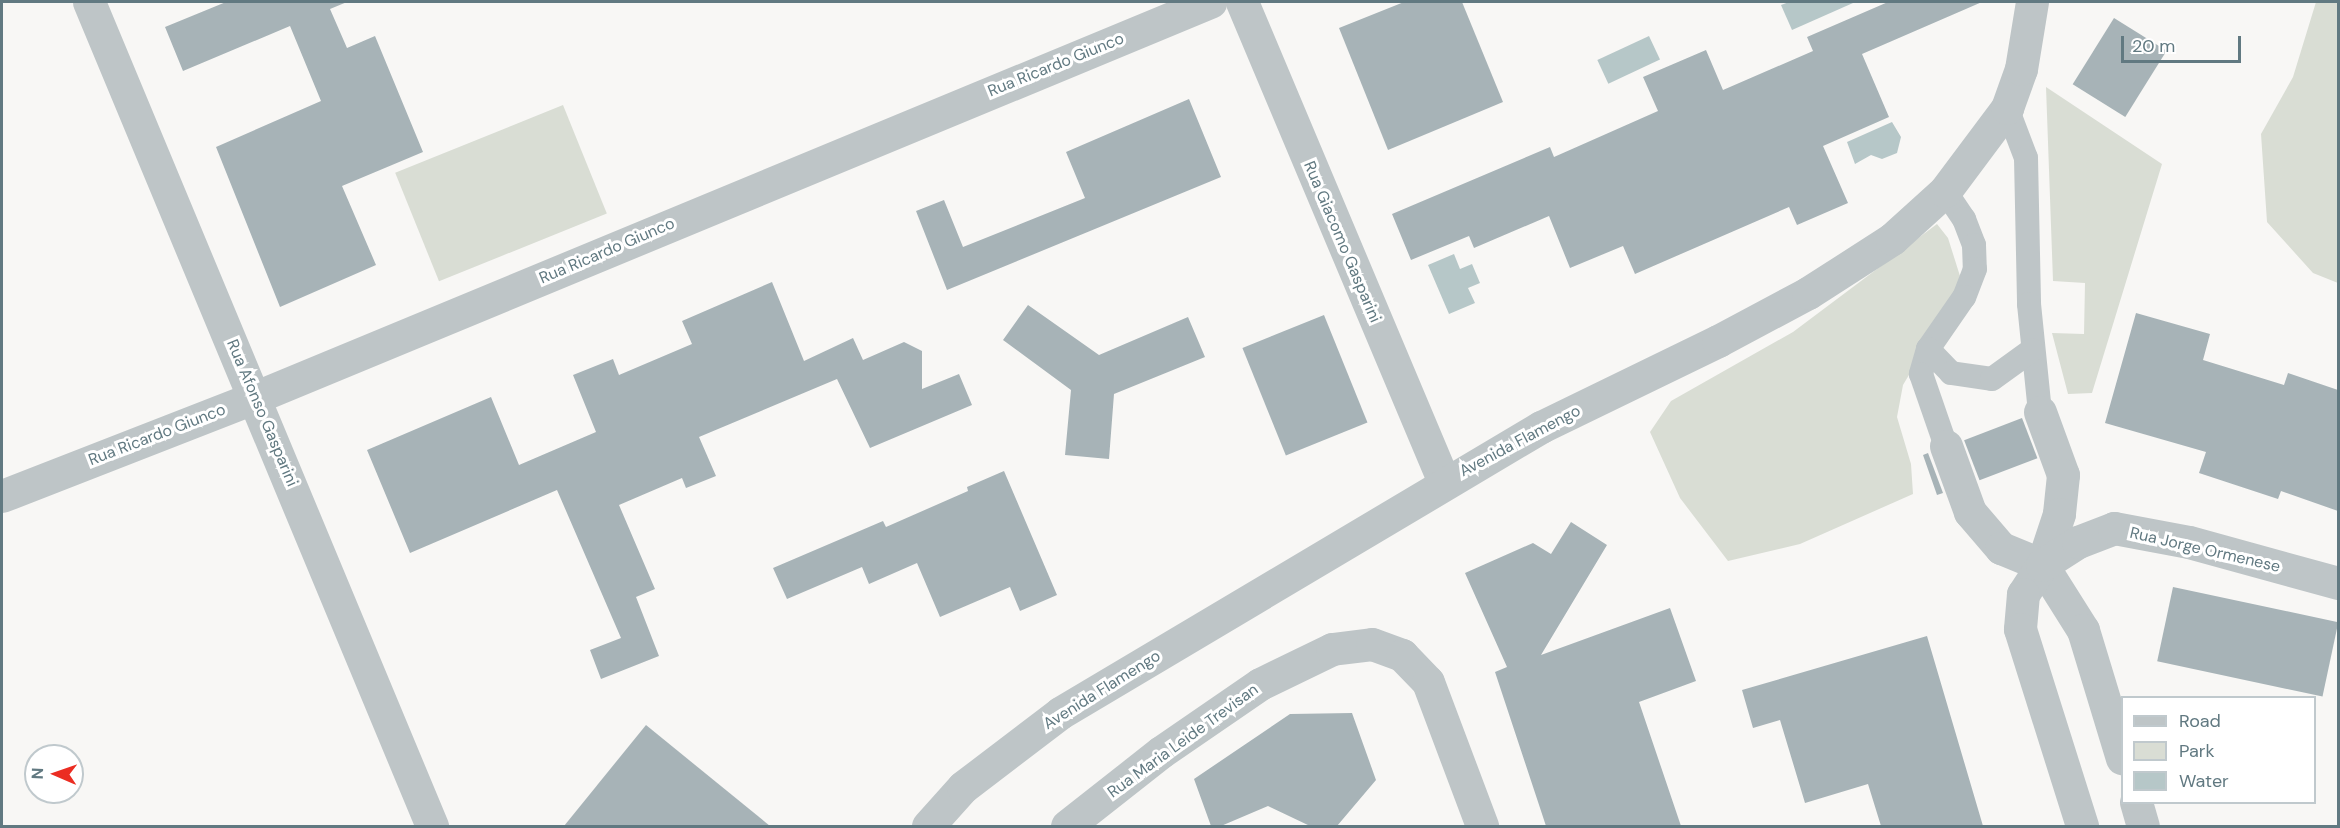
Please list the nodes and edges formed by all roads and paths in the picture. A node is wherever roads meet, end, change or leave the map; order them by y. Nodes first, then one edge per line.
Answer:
1 (88, 2) edge
2 (1210, 2) edge
3 (1242, 2) edge
4 (2032, 2) edge
5 (2007, 108) junction
6 (1945, 191) junction
7 (1928, 349) junction
8 (2032, 350) junction
9 (256, 397) junction
10 (2040, 412) joint
11 (1946, 446) joint
12 (1444, 482) junction
13 (2, 496) edge
14 (2042, 565) junction
15 (2338, 583) edge
16 (2121, 755) edge
17 (2137, 804) edge
18 (432, 826) edge
19 (928, 826) edge
20 (1067, 826) edge
21 (1482, 826) edge
22 (2082, 826) edge
23 (2144, 826) edge

1 - 9 street, Rua Afonso Gasparini
2 - 9 street, Rua Ricardo Giunco
3 - 12 street, Rua Giacomo Gasparini
4 - 5 street, Avenida Flamengo
5 - 6 street, Avenida Flamengo
5 - 8 lane
6 - 7 lane
6 - 12 street, Avenida Flamengo
7 - 8 lane
7 - 11 lane
8 - 10 lane
9 - 13 street, Rua Ricardo Giunco
9 - 18 street, Rua Afonso Gasparini
10 - 14 street
11 - 14 street
12 - 19 street, Avenida Flamengo
14 - 15 street, Rua Jorge Ormenese
14 - 16 street
14 - 22 street
17 - 23 street
20 - 21 street, Rua Maria Leide Trevisan

